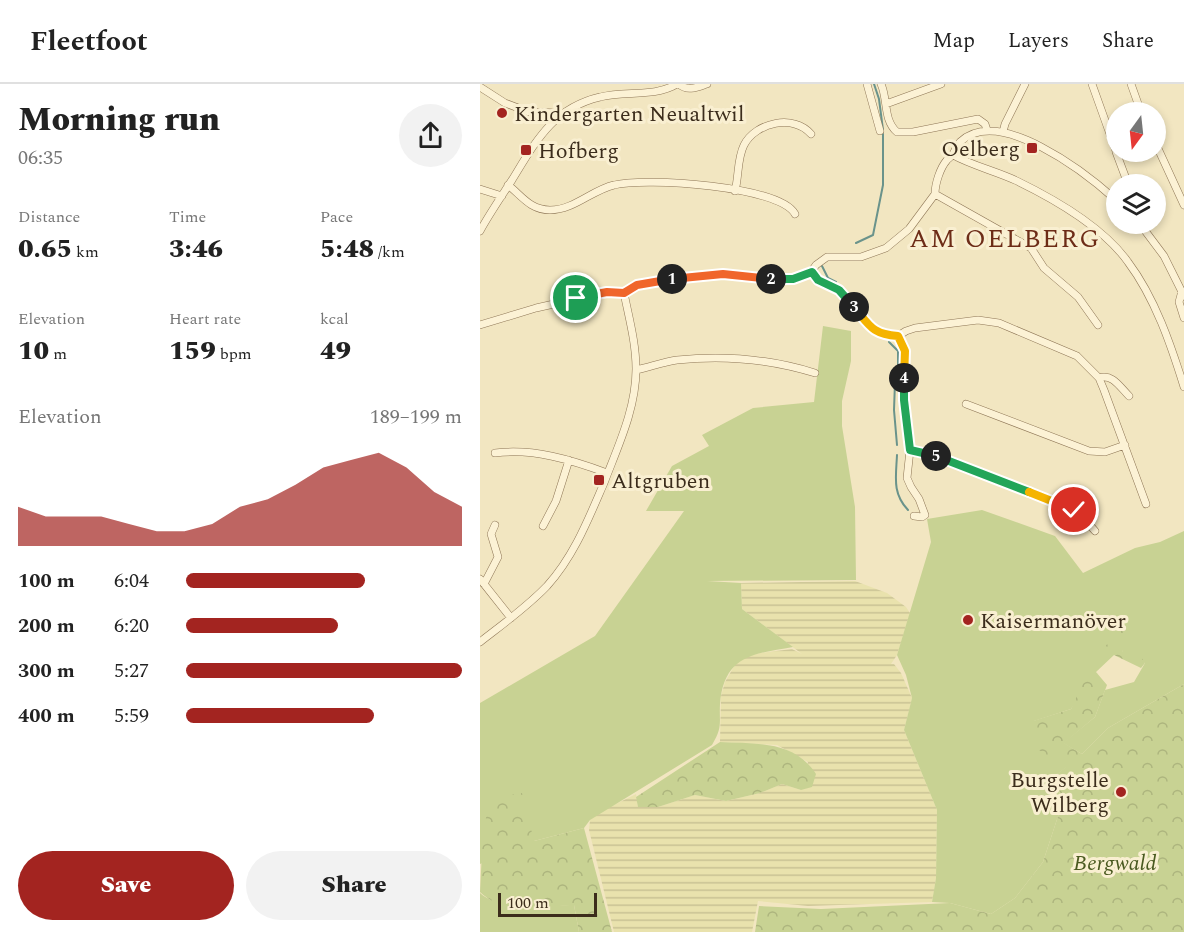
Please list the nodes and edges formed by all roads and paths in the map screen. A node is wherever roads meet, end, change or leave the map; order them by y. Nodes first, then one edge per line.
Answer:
1 (678, 84) edge
2 (707, 84) edge
3 (867, 84) edge
4 (881, 84) edge
5 (941, 84) edge
6 (1025, 84) edge
7 (1092, 84) edge
8 (1131, 84) edge
9 (480, 87) edge
10 (1137, 102) edge
11 (886, 104) junction
12 (562, 113) junction
13 (1106, 123) edge
14 (987, 130) junction
15 (880, 131) dead end
16 (1003, 132) junction
17 (811, 134) dead end
18 (953, 155) junction
19 (1165, 162) edge
20 (508, 185) junction
21 (480, 189) edge
22 (735, 191) junction
23 (1106, 192) edge
24 (934, 194) junction
25 (502, 196) junction
26 (1184, 204) edge
27 (795, 214) dead end
28 (480, 231) edge
29 (1148, 234) edge
30 (812, 272) junction
31 (624, 293) junction
32 (1183, 293) edge
33 (1184, 318) edge
34 (480, 325) edge
35 (1098, 325) dead end
36 (898, 336) junction
37 (636, 370) junction
38 (815, 373) dead end
39 (1099, 378) junction
40 (1184, 387) edge
41 (1129, 396) dead end
42 (966, 404) dead end
43 (1125, 445) junction
44 (910, 450) junction
45 (495, 453) dead end
46 (569, 460) junction
47 (607, 473) junction
48 (1146, 504) dead end
49 (914, 516) dead end
50 (495, 525) dead end
51 (543, 526) dead end
52 (1095, 531) dead end
53 (482, 582) edge
54 (511, 618) junction
55 (480, 642) edge

1 - 2 street
1 - 12 street
3 - 15 street
4 - 11 street
5 - 11 street
6 - 16 street
7 - 13 street
8 - 10 street
9 - 12 street
11 - 14 street
12 - 20 street
14 - 16 street
14 - 18 street
16 - 23 street
17 - 22 street
18 - 24 street
18 - 40 street
19 - 26 street
20 - 22 street
20 - 25 street
21 - 25 street
22 - 27 street
24 - 30 street
24 - 35 street
25 - 28 street
29 - 32 street
30 - 31 street
30 - 36 street
31 - 34 street
31 - 37 street
32 - 33 street
36 - 39 street
36 - 44 street
37 - 38 street
37 - 47 street
39 - 41 street
39 - 43 street
42 - 43 street
43 - 48 street
44 - 49 street
44 - 52 street
45 - 46 street
46 - 47 street
46 - 51 street
47 - 54 street
50 - 53 street
53 - 54 street
54 - 55 street

